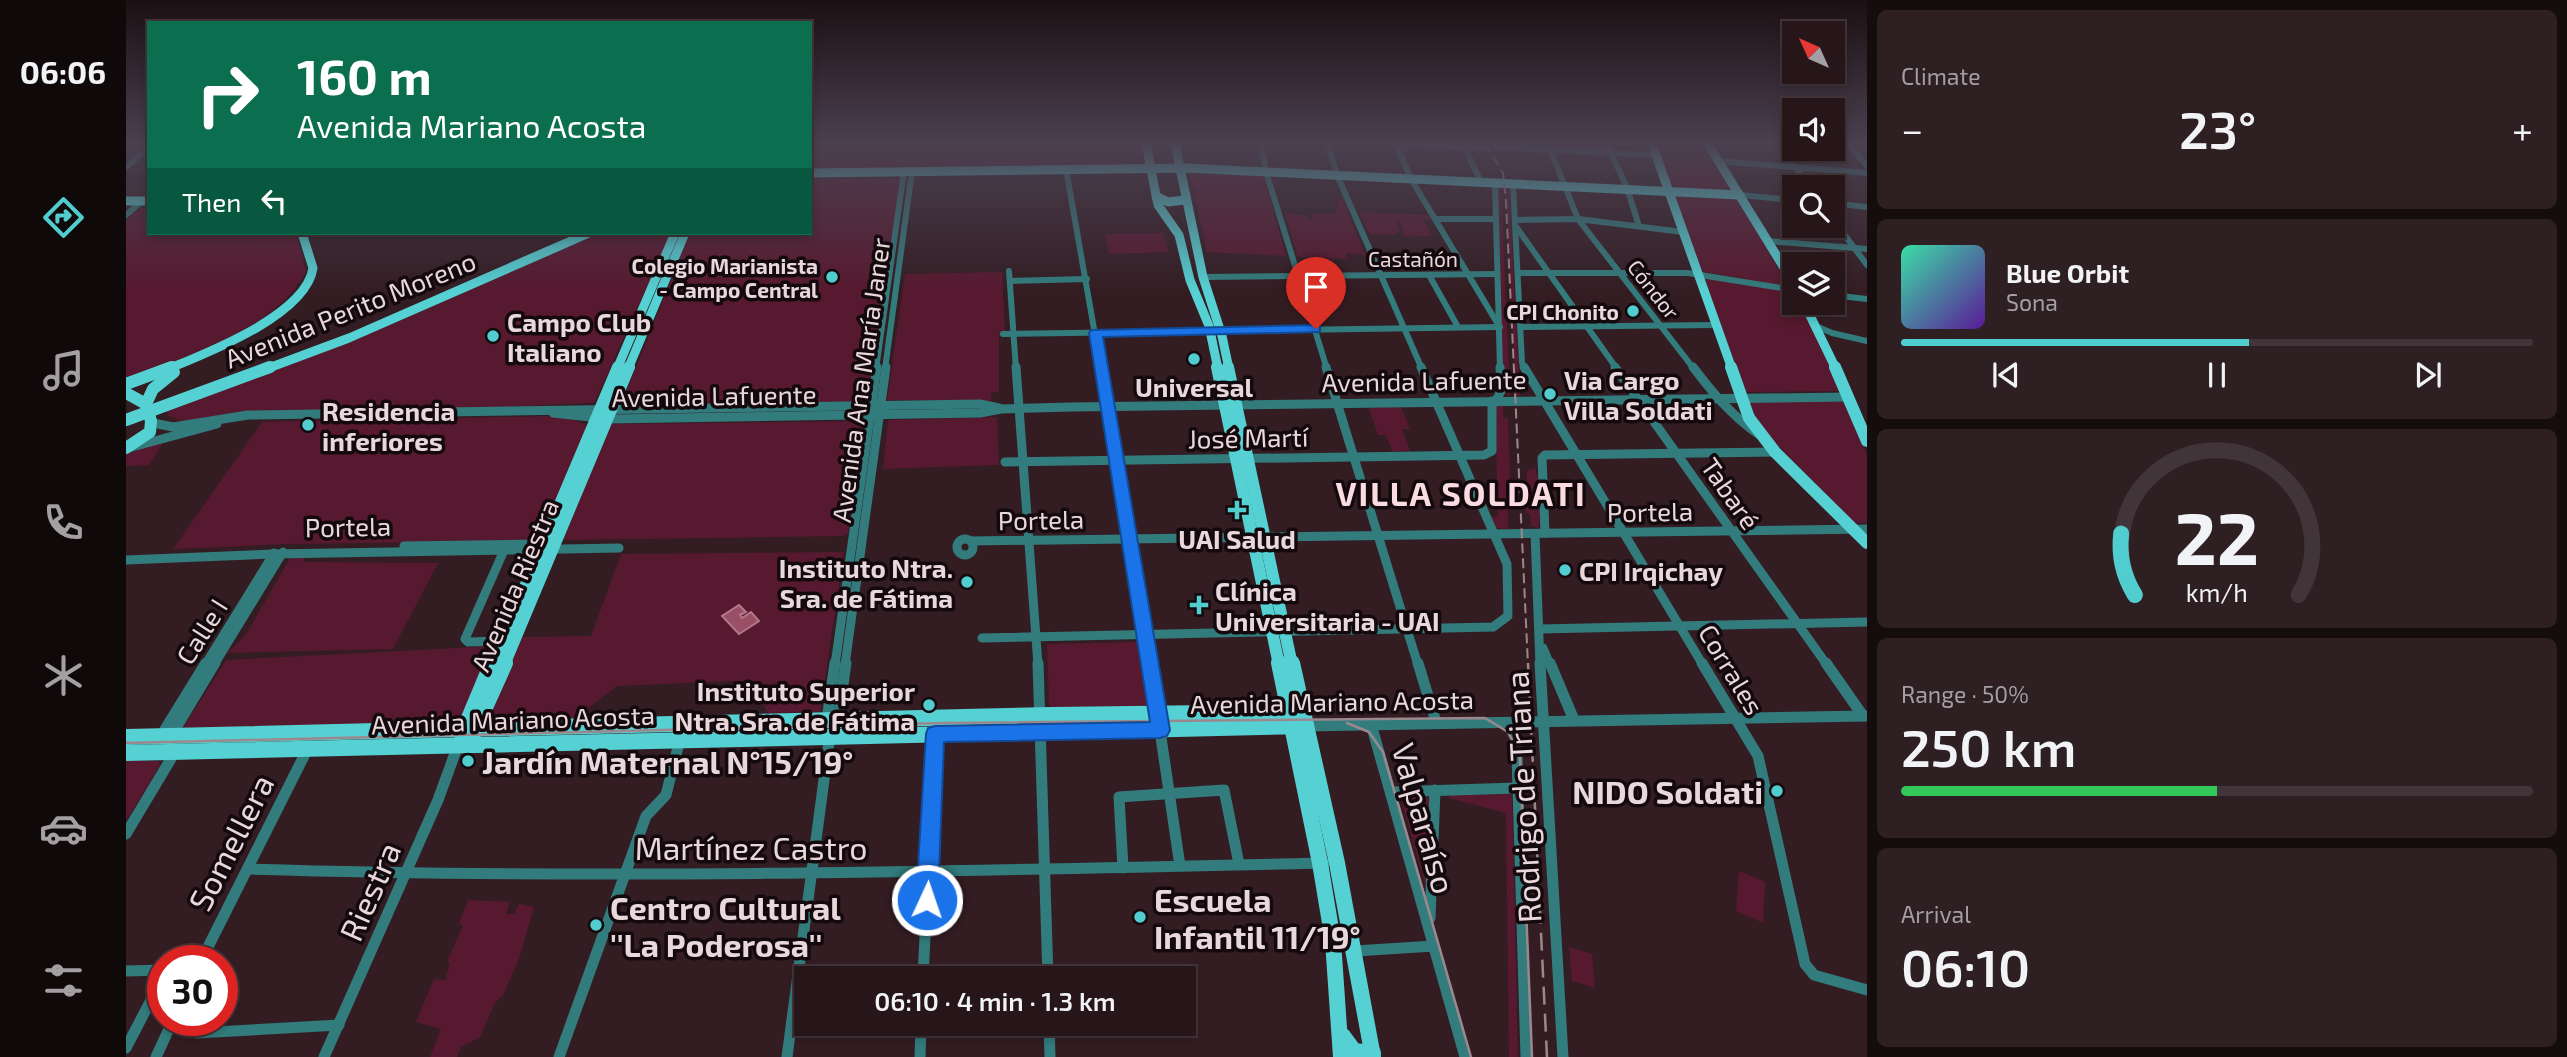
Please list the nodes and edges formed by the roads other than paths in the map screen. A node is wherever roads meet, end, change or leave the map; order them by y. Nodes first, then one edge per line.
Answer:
1 (906, 193) edge
2 (1071, 193) edge
3 (1273, 193) edge
4 (1346, 193) edge
5 (1420, 193) edge
6 (1495, 193) edge
7 (1514, 193) edge
8 (1567, 193) edge
9 (1630, 193) edge
10 (1669, 193) edge
11 (1717, 193) edge
12 (1186, 195) joint
13 (1741, 195) junction
14 (1156, 196) joint
15 (1782, 199) edge
16 (126, 201) edge
17 (145, 201) edge
18 (1845, 204) edge
19 (1867, 206) edge
20 (126, 215) edge
21 (1437, 219) junction
22 (1496, 219) junction
23 (1578, 219) junction
24 (1516, 224) junction
25 (1639, 226) junction
26 (1683, 232) junction
27 (302, 235) edge
28 (577, 235) edge
29 (584, 235) edge
30 (675, 235) edge
31 (684, 235) edge
32 (1845, 235) edge
33 (1768, 241) junction
34 (1855, 248) junction
35 (1867, 249) edge
36 (1782, 264) edge
37 (1867, 265) edge
38 (1009, 271) dead end
39 (1519, 273) junction
40 (1619, 273) junction
41 (1497, 274) junction
42 (1549, 274) junction
43 (1697, 274) junction
44 (1429, 275) junction
45 (1468, 275) junction
46 (1300, 276) junction
47 (1381, 276) junction
48 (1203, 277) junction
49 (1087, 279) junction
50 (1010, 281) junction
51 (1782, 288) edge
52 (1845, 296) edge
53 (1867, 299) edge
54 (1810, 315) edge
55 (1659, 324) junction
56 (1716, 325) junction
57 (1587, 326) junction
58 (1816, 326) junction
59 (1458, 327) junction
60 (1500, 327) junction
61 (1522, 327) junction
62 (1405, 328) junction
63 (1316, 329) junction
64 (1215, 331) junction
65 (1014, 333) junction
66 (1096, 333) junction
67 (1003, 334) dead end
68 (1867, 343) edge
69 (1827, 348) junction
70 (202, 356) junction
71 (126, 384) edge
72 (126, 393) edge
73 (1848, 397) junction
74 (1718, 398) junction
75 (1741, 398) junction
76 (1640, 399) junction
77 (1494, 401) junction
78 (1543, 401) junction
79 (1436, 402) junction
80 (1339, 404) junction
81 (1231, 405) junction
82 (1106, 407) junction
83 (1018, 408) junction
84 (876, 410) junction
85 (149, 412) junction
86 (260, 415) junction
87 (605, 415) junction
88 (126, 418) edge
89 (1761, 436) junction
90 (1867, 441) edge
91 (126, 449) edge
92 (1776, 452) junction
93 (1491, 453) joint
94 (1678, 453) junction
95 (1576, 454) junction
96 (1460, 456) junction
97 (1354, 457) junction
98 (1242, 459) junction
99 (1116, 460) junction
100 (1022, 461) junction
101 (1005, 462) dead end
102 (1853, 529) junction
103 (1867, 529) edge
104 (1731, 531) junction
105 (1624, 533) junction
106 (1494, 534) junction
107 (1540, 534) junction
108 (1380, 536) junction
109 (1258, 538) junction
110 (1131, 539) junction
111 (971, 541) dead end
112 (1028, 541) junction
113 (1867, 543) edge
114 (857, 545) junction
115 (505, 547) junction
116 (549, 547) junction
117 (618, 548) dead end
118 (279, 551) junction
119 (126, 554) edge
120 (126, 560) edge
121 (1797, 622) junction
122 (1867, 622) edge
123 (1679, 625) junction
124 (1408, 628) junction
125 (1540, 629) junction
126 (1278, 631) junction
127 (1144, 634) junction
128 (1035, 636) junction
129 (982, 638) dead end
130 (1540, 641) junction
131 (837, 645) junction
132 (849, 645) junction
133 (504, 646) junction
134 (1157, 714) junction
135 (1040, 716) junction
136 (1733, 716) junction
137 (1865, 716) edge
138 (924, 718) junction
139 (1297, 719) junction
140 (1574, 720) junction
141 (1516, 721) junction
142 (1542, 721) junction
143 (1436, 722) junction
144 (1371, 724) junction
145 (832, 725) junction
146 (471, 729) junction
147 (1160, 730) junction
148 (1040, 733) junction
149 (935, 734) junction
150 (166, 736) junction
151 (126, 737) edge
152 (680, 739) junction
153 (458, 745) junction
154 (308, 748) junction
155 (175, 752) junction
156 (126, 753) edge
157 (1517, 788) junction
158 (1435, 790) junction
159 (1391, 792) junction
160 (1171, 794) junction
161 (126, 834) edge
162 (1329, 863) junction
163 (1239, 864) junction
164 (1180, 866) junction
165 (1123, 868) junction
166 (248, 869) junction
167 (1045, 869) junction
168 (624, 873) junction
169 (928, 873) junction
170 (406, 874) junction
171 (812, 875) junction
172 (1429, 926) junction
173 (209, 945) edge
174 (1434, 946) junction
175 (1355, 951) junction
176 (924, 966) edge
177 (1048, 966) edge
178 (147, 970) edge
179 (126, 971) edge
180 (1867, 990) edge
181 (147, 1008) edge
182 (1339, 1022) junction
183 (338, 1025) junction
184 (238, 1031) edge
185 (166, 1036) edge
186 (921, 1036) edge
187 (1049, 1036) edge
188 (126, 1048) edge
189 (1373, 1055) edge
190 (156, 1057) edge
191 (324, 1057) edge
192 (559, 1057) edge
193 (787, 1057) edge
194 (920, 1057) edge
195 (1050, 1057) edge
196 (1341, 1057) edge
197 (1465, 1057) edge
198 (1526, 1057) edge
199 (1563, 1057) edge

1 - 84 street, Avenida Ana María Janer
2 - 49 street
3 - 46 street
4 - 47 street
5 - 21 street
6 - 22 street
7 - 24 street
8 - 23 street, Cóndor
9 - 25 street
10 - 26 main road
11 - 13 main road
12 - 14 main road
12 - 48 main road
13 - 15 street
13 - 33 main road
14 - 64 main road
16 - 17 main road
17 - 20 street
18 - 19 street
21 - 22 street
21 - 45 street
22 - 41 street
23 - 24 street
23 - 25 street
23 - 40 street, Cóndor
24 - 39 street
24 - 42 street, Tabaré
25 - 26 street
26 - 43 main road
27 - 70 main road
28 - 85 main road, Avenida Perito Moreno
29 - 85 main road, Avenida Perito Moreno
30 - 87 main road, Avenida Riestra
31 - 87 main road, Avenida Riestra
32 - 34 street
33 - 34 street
33 - 36 main road
34 - 35 street
34 - 37 street
38 - 50 street
39 - 42 street
39 - 61 street
40 - 42 street
40 - 43 street
40 - 55 street, Cóndor
41 - 45 street, Castañón
41 - 60 street
42 - 57 street, Tabaré
43 - 51 street
43 - 56 main road
44 - 45 street, Castañón
44 - 47 street, Castañón
44 - 59 street
45 - 60 street
46 - 47 street, Castañón
46 - 48 street, Castañón
46 - 63 street
47 - 62 street
48 - 64 main road
49 - 50 street
49 - 66 street
50 - 65 street
52 - 53 street
54 - 58 main road
55 - 56 street
55 - 57 street
55 - 74 street, Cóndor
56 - 75 main road
57 - 61 street
57 - 76 street, Tabaré
58 - 68 street
58 - 69 main road
59 - 60 street
59 - 62 street
60 - 77 street
61 - 78 street, Corrales
62 - 63 street
62 - 79 street
63 - 64 street
63 - 80 street
64 - 66 street
64 - 81 main road
65 - 66 street
65 - 67 street
65 - 83 street
66 - 82 street
68 - 69 street
69 - 73 main road
70 - 71 main road
70 - 85 main road
72 - 85 main road, Avenida Lafuente
73 - 75 street, Avenida Lafuente
73 - 90 main road
74 - 75 street, Avenida Lafuente
74 - 76 street, Avenida Lafuente
74 - 89 street, Cóndor
75 - 89 main road
76 - 78 street, Avenida Lafuente
76 - 94 street, Tabaré
77 - 78 street, Avenida Lafuente
77 - 79 street, Avenida Lafuente
77 - 93 street
78 - 95 street, Corrales
79 - 80 street, Avenida Lafuente
79 - 96 street
80 - 81 street, Avenida Lafuente
80 - 97 street
81 - 82 street, Avenida Lafuente
81 - 98 main road
82 - 83 street, Avenida Lafuente
82 - 99 street
83 - 84 street, Avenida Lafuente
83 - 100 street
84 - 87 street, Avenida Lafuente
84 - 114 street, Avenida Ana María Janer
85 - 86 street, Avenida Lafuente
85 - 88 main road, Avenida Perito Moreno
85 - 91 main road
86 - 87 street, Avenida Lafuente
86 - 91 street, Avenida Lafuente
87 - 116 main road, Avenida Riestra
89 - 92 main road
92 - 94 street
92 - 102 main road
93 - 96 street, José Martí
94 - 95 street
94 - 104 street, Tabaré
95 - 105 street, Corrales
95 - 107 street, Rodrigo de Triana
96 - 97 street, José Martí
96 - 106 street
97 - 98 street, José Martí
97 - 108 street
98 - 99 street, José Martí
98 - 109 main road
99 - 100 street, José Martí
99 - 110 street
100 - 101 street, José Martí
100 - 112 street
102 - 103 street, Portela
102 - 104 street, Portela
102 - 113 main road
104 - 105 street, Portela
104 - 121 street, Tabaré
105 - 107 street, Portela
105 - 123 street, Corrales
106 - 107 street, Portela
106 - 108 street, Portela
106 - 124 street
107 - 125 street, Rodrigo de Triana
108 - 109 street, Portela
108 - 124 street
109 - 110 street, Portela
109 - 126 main road
110 - 112 street, Portela
110 - 127 street
111 - 112 street, Portela
112 - 128 street
114 - 131 street, Avenida Ana María Janer
114 - 132 street, Avenida Ana María Janer
115 - 116 street, Portela
115 - 118 street, Portela
115 - 133 street
116 - 117 street, Portela
116 - 133 main road, Avenida Riestra
118 - 119 street, Portela
118 - 120 street, Portela
118 - 150 street, Calle I
121 - 122 street
121 - 123 street
121 - 137 street, Tabaré
123 - 125 street
123 - 136 street, Corrales
124 - 126 street
124 - 143 street
125 - 130 street, Rodrigo de Triana
126 - 127 street
126 - 139 main road
127 - 128 street
127 - 134 street
128 - 129 street
128 - 135 street
130 - 140 street
130 - 142 street, Rodrigo de Triana
131 - 132 street
131 - 145 street, Avenida Ana María Janer
132 - 145 street, Avenida Ana María Janer
133 - 146 main road, Avenida Riestra
134 - 135 main road, Avenida Mariano Acosta
134 - 139 main road, Avenida Mariano Acosta
134 - 147 street
135 - 138 main road, Avenida Mariano Acosta
135 - 148 street
136 - 137 street, Avenida Mariano Acosta
136 - 140 street, Avenida Mariano Acosta
136 - 180 street, Corrales
138 - 145 main road, Avenida Mariano Acosta
138 - 149 street
139 - 144 street, Avenida Mariano Acosta
139 - 147 main road, Avenida Mariano Acosta
139 - 162 main road
140 - 142 street, Avenida Mariano Acosta
141 - 142 street, Avenida Mariano Acosta
141 - 143 street, Avenida Mariano Acosta
141 - 157 street
142 - 199 street, Rodrigo de Triana
143 - 144 street, Avenida Mariano Acosta
144 - 159 street, Valparaíso
145 - 146 main road, Avenida Mariano Acosta
145 - 149 main road, Avenida Mariano Acosta
145 - 152 main road, Avenida Mariano Acosta
145 - 171 street
146 - 150 main road, Avenida Mariano Acosta
146 - 153 main road, Avenida Riestra
147 - 148 main road, Avenida Mariano Acosta
147 - 160 street
148 - 149 main road, Avenida Mariano Acosta
148 - 167 street
149 - 169 street
150 - 151 main road, Avenida Mariano Acosta
152 - 153 main road, Avenida Mariano Acosta
152 - 168 street
153 - 154 main road, Avenida Mariano Acosta
153 - 170 street, Riestra
154 - 155 main road, Avenida Mariano Acosta
154 - 166 street, Somellera
155 - 156 main road, Avenida Mariano Acosta
155 - 161 street
157 - 158 street
157 - 198 street
158 - 159 street
158 - 172 street, Valparaíso
159 - 172 street, Valparaíso
160 - 163 street
160 - 164 street
160 - 165 street
162 - 163 street, Martínez Castro
162 - 175 main road
162 - 182 main road
163 - 164 street, Martínez Castro
164 - 165 street, Martínez Castro
165 - 167 street, Martínez Castro
166 - 170 street, Martínez Castro
166 - 173 street, Somellera
167 - 169 street, Martínez Castro
167 - 177 street
168 - 170 street, Martínez Castro
168 - 171 street, Martínez Castro
168 - 192 street
169 - 171 street, Martínez Castro
169 - 176 street
170 - 183 street, Riestra
171 - 193 street
172 - 174 street, Valparaíso
174 - 175 street
174 - 197 street, Valparaíso
175 - 189 main road
178 - 179 street
181 - 188 street
182 - 189 main road
182 - 196 main road
183 - 184 street
183 - 191 street, Riestra
185 - 190 street
186 - 194 street
187 - 195 street

